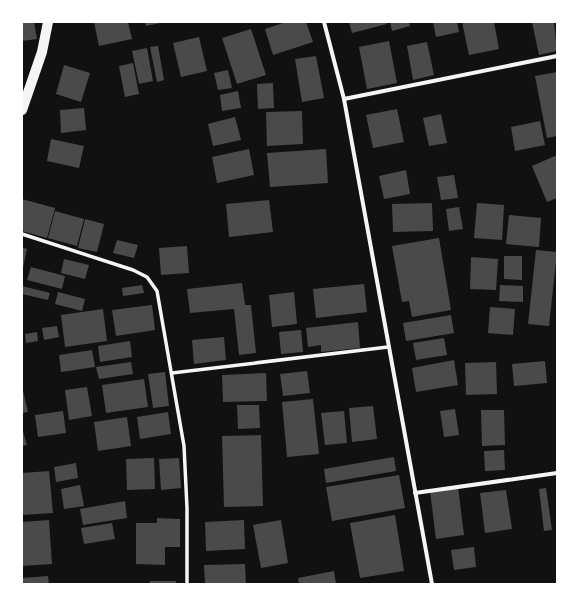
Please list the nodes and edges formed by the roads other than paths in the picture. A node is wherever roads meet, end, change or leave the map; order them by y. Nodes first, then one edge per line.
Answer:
1 (48, 22) edge
2 (324, 22) edge
3 (557, 56) edge
4 (344, 99) junction
5 (22, 110) edge
6 (22, 234) edge
7 (388, 347) junction
8 (172, 373) junction
9 (557, 474) edge
10 (415, 493) junction
11 (187, 584) edge
12 (432, 584) edge

1 - 5 main road
2 - 4 street
3 - 4 street
4 - 7 street
6 - 8 street
7 - 8 street
7 - 10 street
8 - 11 street
9 - 10 street
10 - 12 street

